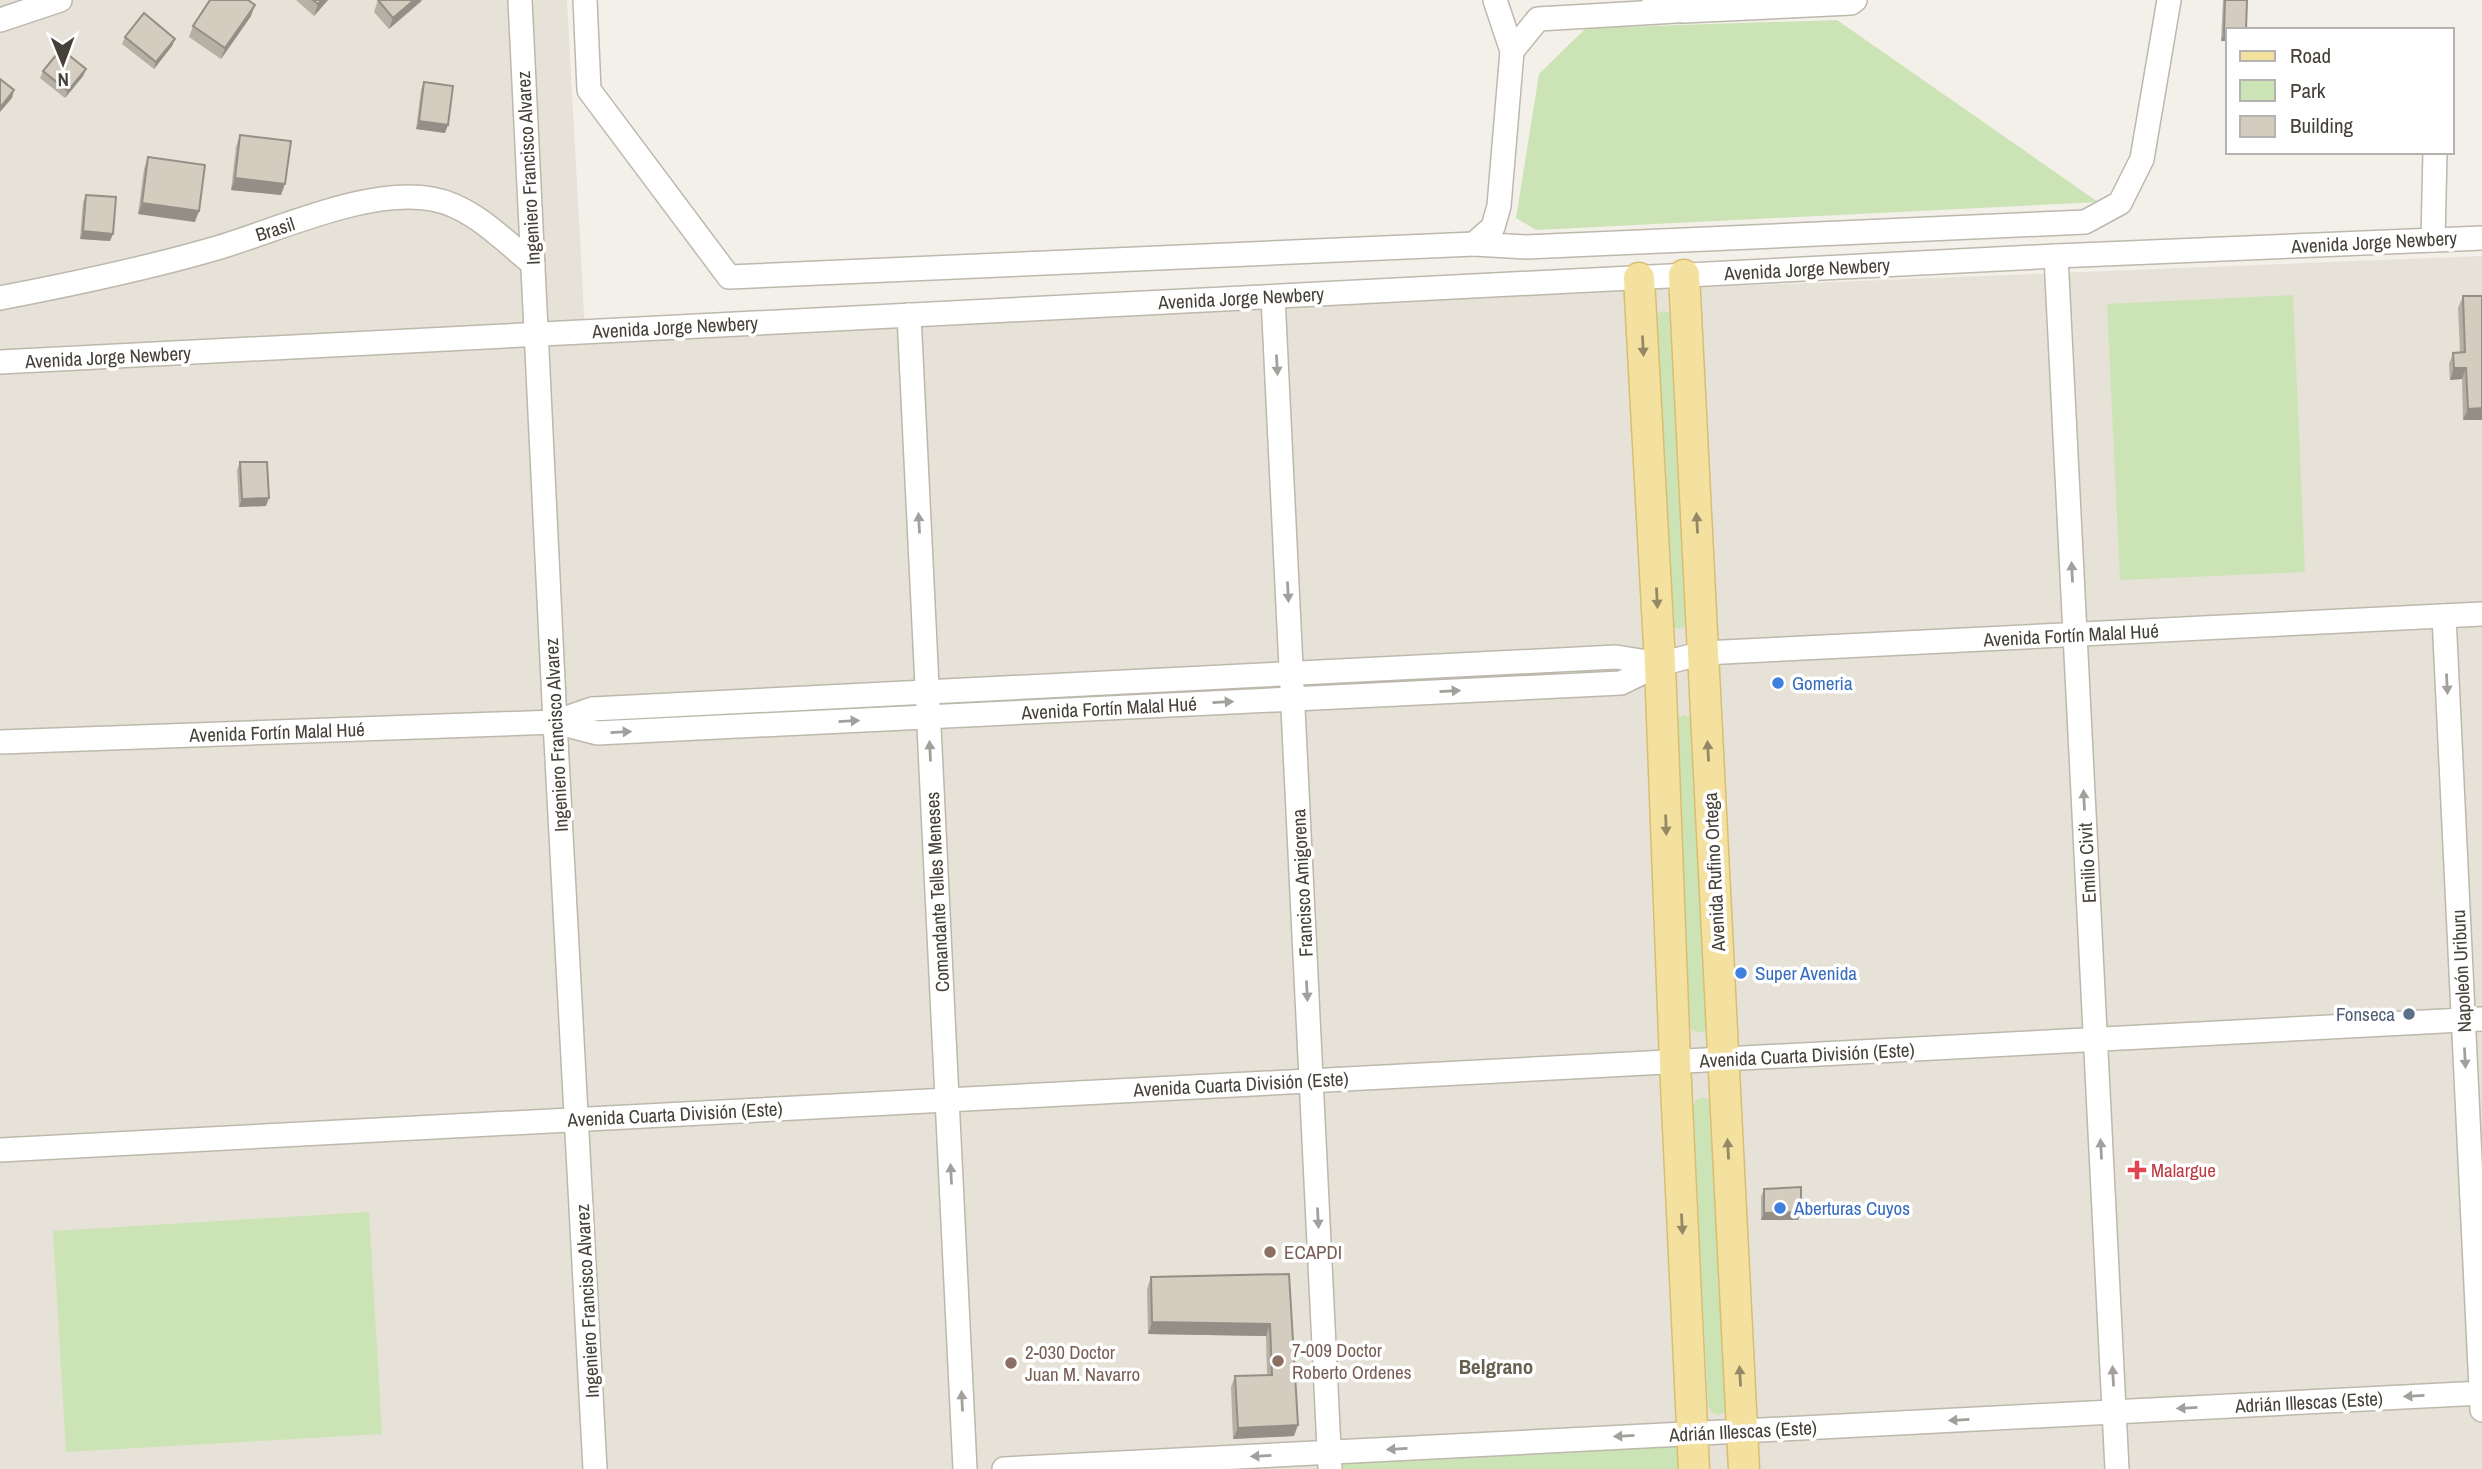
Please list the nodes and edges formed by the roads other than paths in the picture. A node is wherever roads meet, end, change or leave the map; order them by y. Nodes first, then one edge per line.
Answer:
1 (60, 0) edge
2 (520, 0) edge
3 (585, 0) edge
4 (1495, 0) edge
5 (1654, 0) edge
6 (1855, 0) edge
7 (2169, 0) edge
8 (1542, 10) edge
9 (1683, 10) junction
10 (0, 20) edge
11 (1512, 51) junction
12 (2435, 154) edge
13 (2482, 238) edge
14 (2433, 240) junction
15 (1474, 244) junction
16 (2056, 256) junction
17 (533, 264) junction
18 (1684, 275) junction
19 (1639, 278) junction
20 (1273, 297) junction
21 (0, 298) edge
22 (909, 315) junction
23 (536, 335) junction
24 (0, 362) edge
25 (2482, 614) edge
26 (2444, 616) junction
27 (2075, 634) junction
28 (1703, 653) junction
29 (1660, 664) junction
30 (1292, 674) junction
31 (927, 692) junction
32 (1293, 699) junction
33 (929, 717) junction
34 (555, 722) junction
35 (0, 742) edge
36 (2473, 1019) edge
37 (2096, 1039) junction
38 (1724, 1059) junction
39 (1675, 1062) junction
40 (1311, 1081) junction
41 (947, 1100) junction
42 (577, 1120) junction
43 (0, 1150) edge
44 (2482, 1393) edge
45 (2482, 1410) edge
46 (2115, 1412) junction
47 (1742, 1431) junction
48 (1692, 1433) junction
49 (1330, 1461) edge
50 (595, 1469) edge
51 (965, 1469) edge
52 (1004, 1469) edge
53 (1694, 1469) edge
54 (1744, 1469) edge
55 (2117, 1469) edge

1 - 10 street
2 - 17 street, Ingeniero Francisco Alvarez
3 - 15 street
4 - 11 street
5 - 9 street
6 - 9 street
7 - 15 street
8 - 9 street
8 - 11 street
11 - 15 street
12 - 14 street
13 - 14 street, Avenida Jorge Newbery
14 - 16 street, Avenida Jorge Newbery
16 - 18 street, Avenida Jorge Newbery
27 -> 16 street, Emilio Civit
17 - 21 street, Brasil
17 - 23 street, Ingeniero Francisco Alvarez
18 - 19 street, Avenida Jorge Newbery
28 -> 18 main road, Avenida Rufino Ortega
19 - 20 street, Avenida Jorge Newbery
19 -> 29 main road
20 - 22 street, Avenida Jorge Newbery
20 -> 30 street, Francisco Amigorena
22 - 23 street, Avenida Jorge Newbery
31 -> 22 street, Comandante Telles Meneses
23 - 24 street, Avenida Jorge Newbery
23 - 34 street, Ingeniero Francisco Alvarez
25 - 26 street, Avenida Fortín Malal Hué
26 - 27 street, Avenida Fortín Malal Hué
26 -> 36 street, Napoleón Uriburu
27 - 28 street, Avenida Fortín Malal Hué
37 -> 27 street, Emilio Civit
28 - 29 street, Avenida Fortín Malal Hué
38 -> 28 main road, Avenida Rufino Ortega
29 - 30 street, Avenida Fortín Malal Hué
32 -> 29 street, Avenida Fortín Malal Hué
29 -> 39 main road
30 - 31 street, Avenida Fortín Malal Hué
30 - 32 street, Francisco Amigorena
31 - 33 street, Comandante Telles Meneses
31 - 34 street, Avenida Fortín Malal Hué
33 -> 32 street, Avenida Fortín Malal Hué
32 -> 40 street, Francisco Amigorena
34 -> 33 street, Avenida Fortín Malal Hué
41 -> 33 street, Comandante Telles Meneses
34 - 35 street, Avenida Fortín Malal Hué
34 - 42 street, Ingeniero Francisco Alvarez
36 - 37 street, Avenida Cuarta División (Este)
36 -> 44 street, Napoleón Uriburu
37 - 38 street, Avenida Cuarta División (Este)
46 -> 37 street, Emilio Civit
38 - 39 street, Avenida Cuarta División (Este)
47 -> 38 main road, Avenida Rufino Ortega
39 - 40 street, Avenida Cuarta División (Este)
39 -> 48 main road
40 - 41 street, Avenida Cuarta División (Este)
40 -> 49 street, Francisco Amigorena
41 - 42 street, Avenida Cuarta División (Este)
51 -> 41 street, Comandante Telles Meneses
42 - 43 street, Avenida Cuarta División (Este)
42 - 50 street, Ingeniero Francisco Alvarez
44 - 45 street, Napoleón Uriburu
44 -> 46 street, Adrián Illescas (Este)
46 -> 47 street, Adrián Illescas (Este)
46 - 55 street, Emilio Civit
47 - 48 street, Adrián Illescas (Este)
47 - 54 main road, Avenida Rufino Ortega
48 -> 49 street, Adrián Illescas (Este)
48 - 53 main road
49 -> 52 street, Adrián Illescas (Este)

